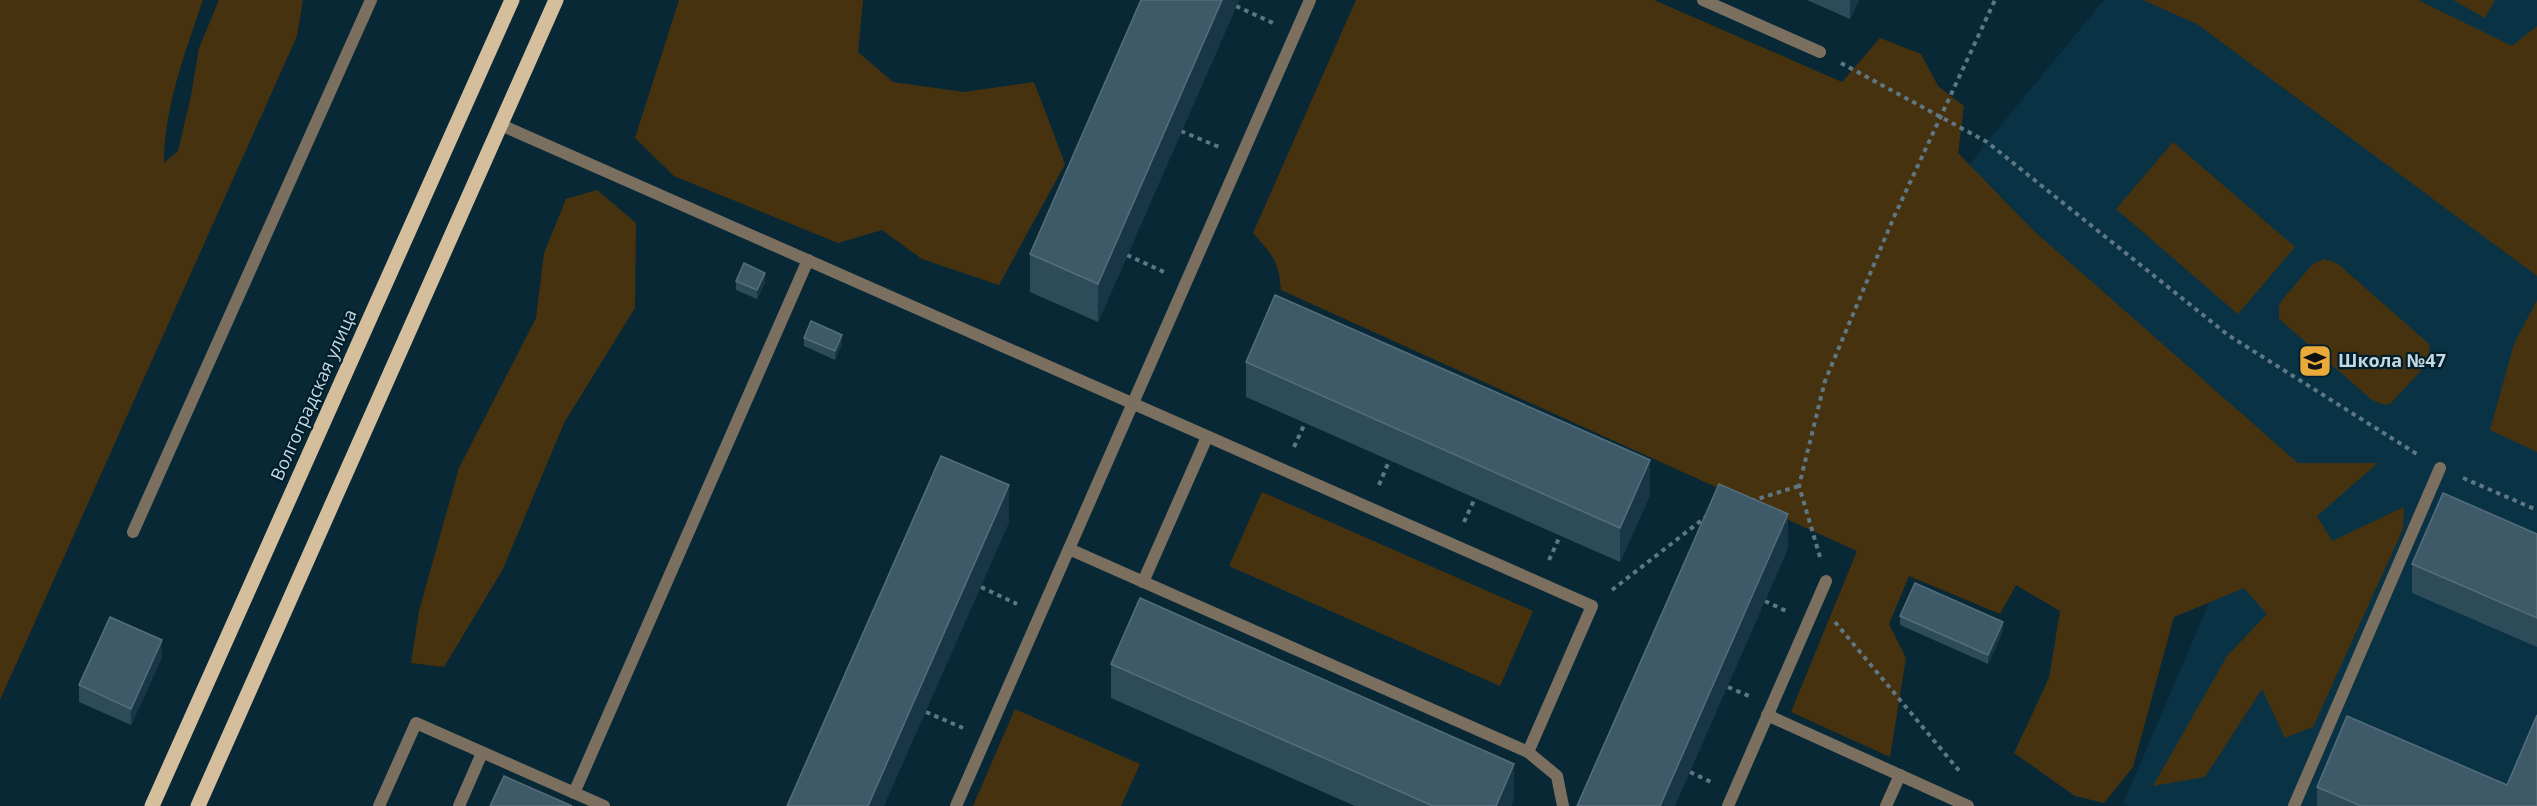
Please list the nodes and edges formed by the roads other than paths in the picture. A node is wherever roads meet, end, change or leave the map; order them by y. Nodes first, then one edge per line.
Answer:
1 (371, 0) edge
2 (512, 0) edge
3 (556, 0) edge
4 (1310, 0) edge
5 (1703, 0) edge
6 (1820, 52) road end
7 (501, 124) junction
8 (808, 260) junction
9 (1133, 404) junction
10 (1207, 436) junction
11 (2440, 468) road end
12 (133, 532) dead end
13 (1069, 549) junction
14 (1826, 581) road end
15 (1143, 582) junction
16 (1767, 715) junction
17 (1528, 752) junction
18 (482, 753) junction
19 (1900, 775) junction
20 (574, 793) junction
21 (152, 806) edge
22 (198, 806) edge
23 (379, 806) edge
24 (459, 806) edge
25 (604, 806) edge
26 (956, 806) edge
27 (1563, 806) edge
28 (1728, 806) edge
29 (1886, 806) edge
30 (1968, 806) edge
31 (2294, 806) edge

1 - 12 lane
2 - 21 main road, Волгоградская улица
3 - 7 main road
4 - 9 lane
5 - 6 lane
7 - 8 lane
7 - 22 main road
8 - 9 lane
8 - 20 lane
9 - 10 lane
9 - 13 lane
10 - 15 lane
10 - 17 lane
11 - 31 lane
13 - 15 lane
13 - 26 lane
14 - 16 lane
15 - 17 lane
16 - 19 lane
16 - 28 lane
17 - 27 lane
18 - 20 lane
18 - 23 lane
18 - 24 lane
19 - 29 lane
19 - 30 lane
20 - 25 lane

